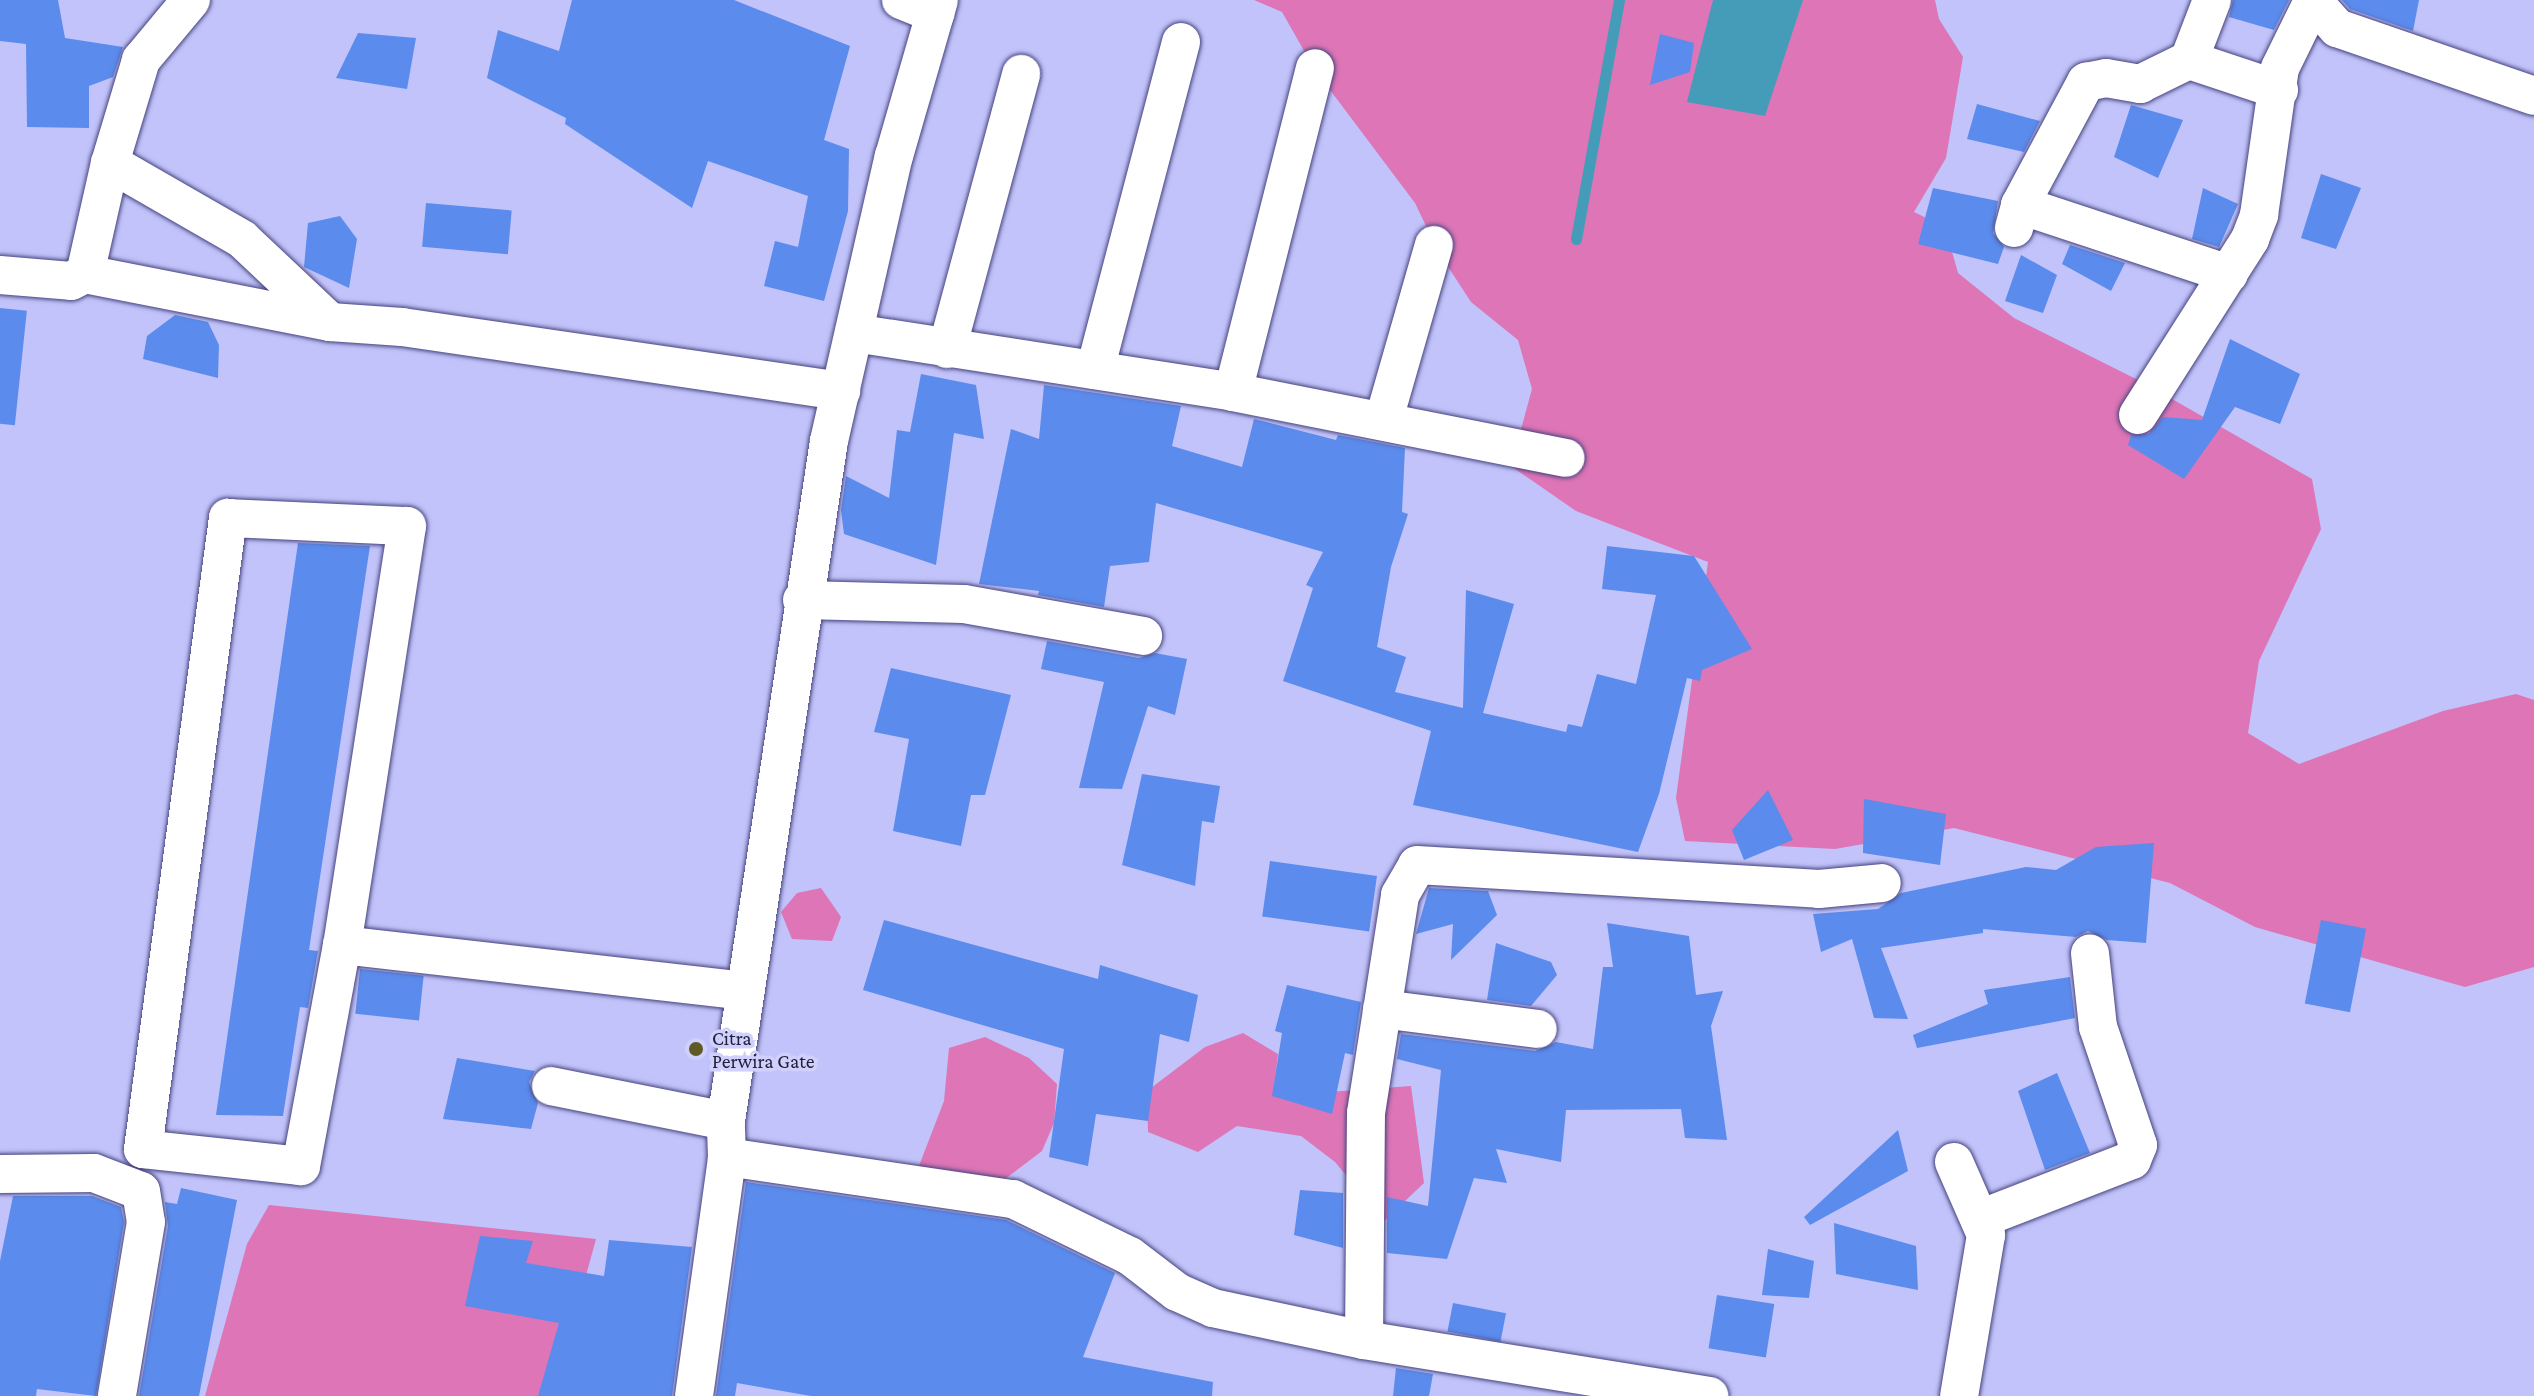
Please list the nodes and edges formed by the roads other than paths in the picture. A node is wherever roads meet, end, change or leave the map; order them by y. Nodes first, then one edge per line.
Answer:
1 (191, 0) edge
2 (901, 0) edge
3 (2212, 0) edge
4 (2312, 0) edge
5 (937, 7) edge
6 (1181, 42) dead end
7 (2189, 60) junction
8 (1315, 68) dead end
9 (1021, 74) dead end
10 (2279, 90) junction
11 (2534, 96) edge
12 (110, 163) junction
13 (1434, 245) dead end
14 (85, 274) junction
15 (2229, 274) junction
16 (0, 275) edge
17 (330, 322) junction
18 (854, 333) junction
19 (947, 349) junction
20 (1095, 370) junction
21 (841, 391) junction
22 (1233, 392) junction
23 (2138, 415) dead end
24 (1384, 419) junction
25 (1566, 458) dead end
26 (802, 600) junction
27 (1143, 636) dead end
28 (1882, 883) dead end
29 (342, 945) junction
30 (2090, 953) dead end
31 (745, 991) junction
32 (1382, 1009) junction
33 (1538, 1029) dead end
34 (551, 1086) dead end
35 (727, 1139) junction
36 (1954, 1162) dead end
37 (0, 1174) edge
38 (1980, 1219) junction
39 (1364, 1340) junction
40 (117, 1396) edge
41 (694, 1396) edge
42 (1709, 1396) edge
43 (1959, 1396) edge

1 - 12 street
2 - 5 street
3 - 7 street
4 - 10 street
4 - 11 street
5 - 18 street
6 - 20 street
7 - 10 street
7 - 15 street
8 - 22 street
9 - 19 street
10 - 15 street
12 - 14 street
12 - 17 street
13 - 24 street
14 - 16 street
14 - 17 street
15 - 23 street
17 - 21 street
18 - 19 street
18 - 21 street
19 - 20 street
20 - 22 street
21 - 26 street
22 - 24 street
24 - 25 street
26 - 27 street
26 - 31 street
28 - 32 street
29 - 29 street
29 - 31 street
30 - 38 street
31 - 35 street
32 - 33 street
32 - 39 street
34 - 35 street
35 - 39 street
35 - 41 street
36 - 38 street
37 - 40 street
38 - 43 street
39 - 42 street

